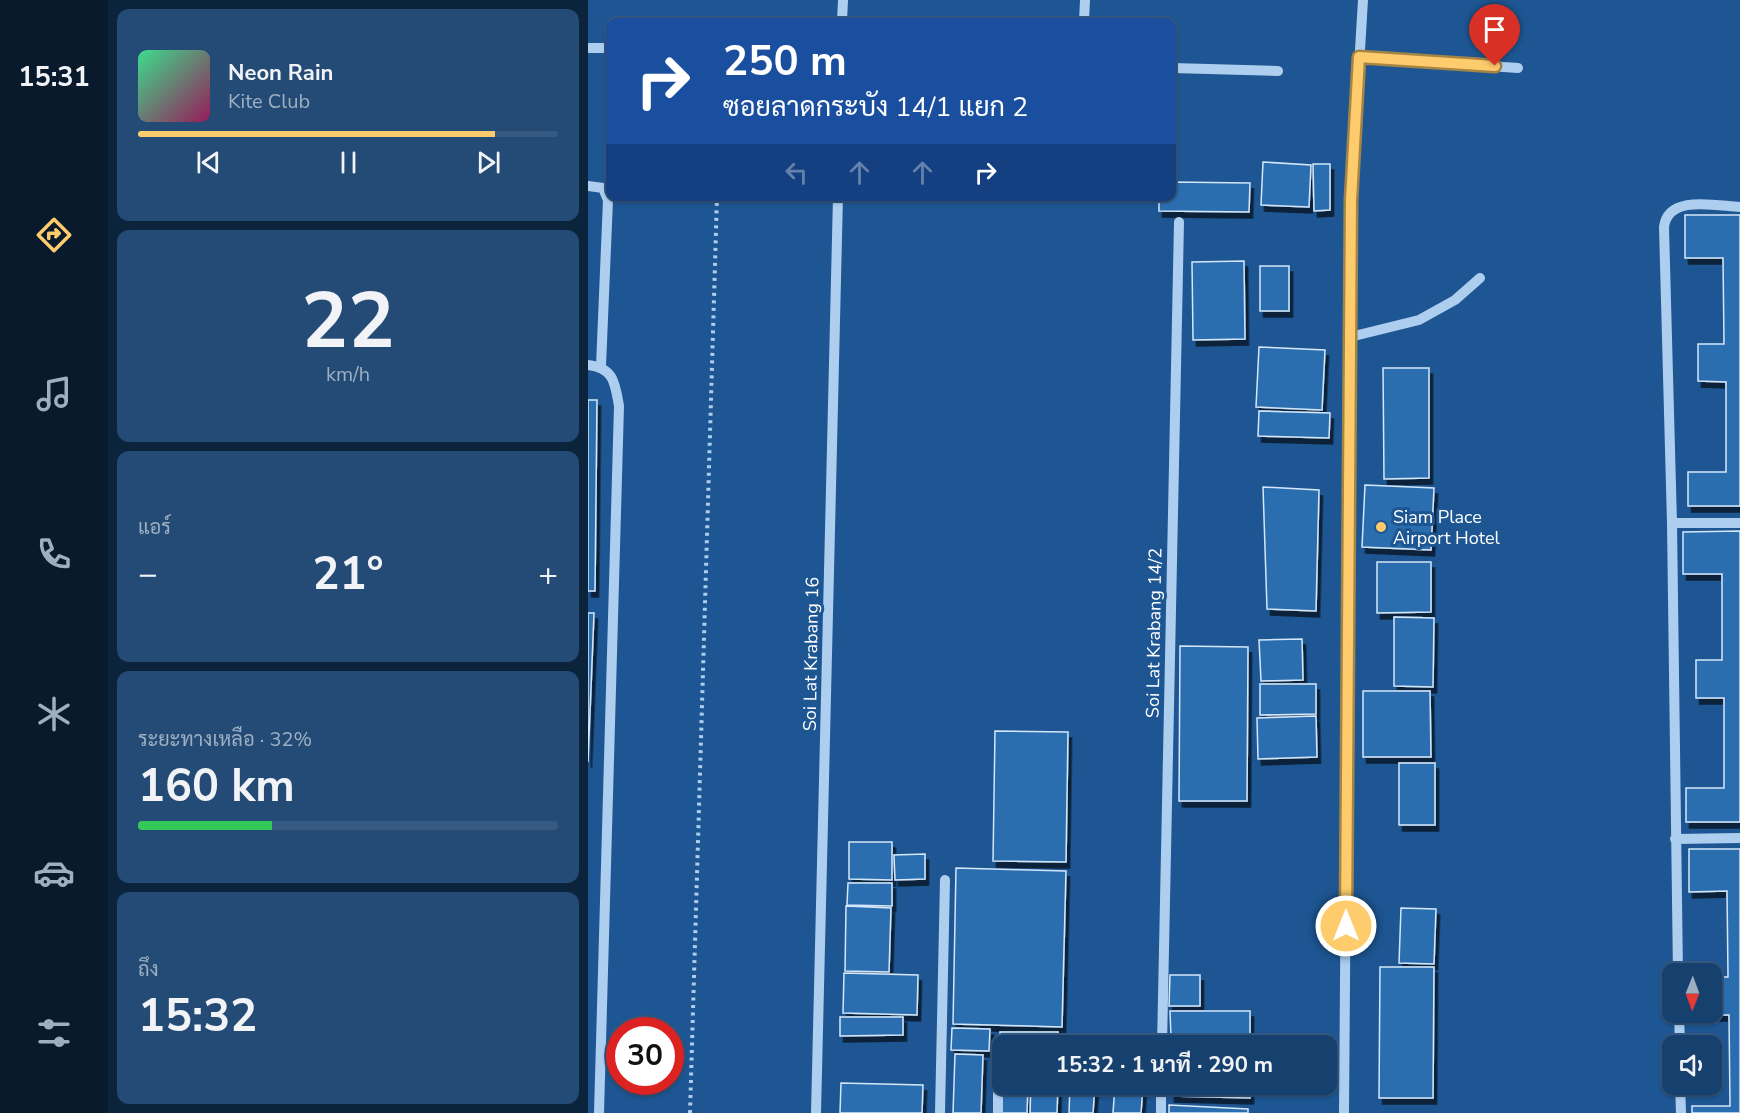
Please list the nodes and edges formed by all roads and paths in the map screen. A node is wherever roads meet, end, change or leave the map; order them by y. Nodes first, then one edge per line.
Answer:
1 (843, 0) edge
2 (1085, 0) edge
3 (1363, 0) edge
4 (842, 18) edge
5 (1084, 18) edge
6 (588, 48) edge
7 (606, 48) edge
8 (1359, 57) junction
9 (1176, 68) edge
10 (1518, 68) dead end
11 (1278, 71) dead end
12 (588, 186) edge
13 (606, 195) edge
14 (608, 201) edge
15 (717, 201) edge
16 (838, 201) edge
17 (1740, 207) edge
18 (1179, 222) dead end
19 (1480, 278) dead end
20 (1350, 337) junction
21 (588, 365) edge
22 (601, 366) junction
23 (1672, 523) junction
24 (1740, 523) edge
25 (1675, 838) junction
26 (1740, 838) edge
27 (945, 880) dead end
28 (1678, 963) edge
29 (1162, 1035) edge
30 (998, 1095) edge
31 (1161, 1095) edge
32 (1680, 1095) edge
33 (599, 1113) edge
34 (690, 1113) edge
35 (816, 1113) edge
36 (940, 1113) edge
37 (998, 1113) edge
38 (1161, 1113) edge
39 (1344, 1113) edge
40 (1681, 1113) edge

1 - 4 street
2 - 5 street
3 - 8 street
6 - 7 street
8 - 10 street
8 - 20 street
9 - 11 street
12 - 13 street
14 - 22 street
15 - 34 path
16 - 35 street, Soi Lat Krabang 16
17 - 23 street
18 - 29 street, Soi Lat Krabang 14/2
19 - 20 street
20 - 39 street
21 - 22 street
22 - 33 street
23 - 24 street
23 - 25 street
25 - 26 street
25 - 28 street
27 - 36 street
30 - 37 street
31 - 38 street
32 - 40 street

